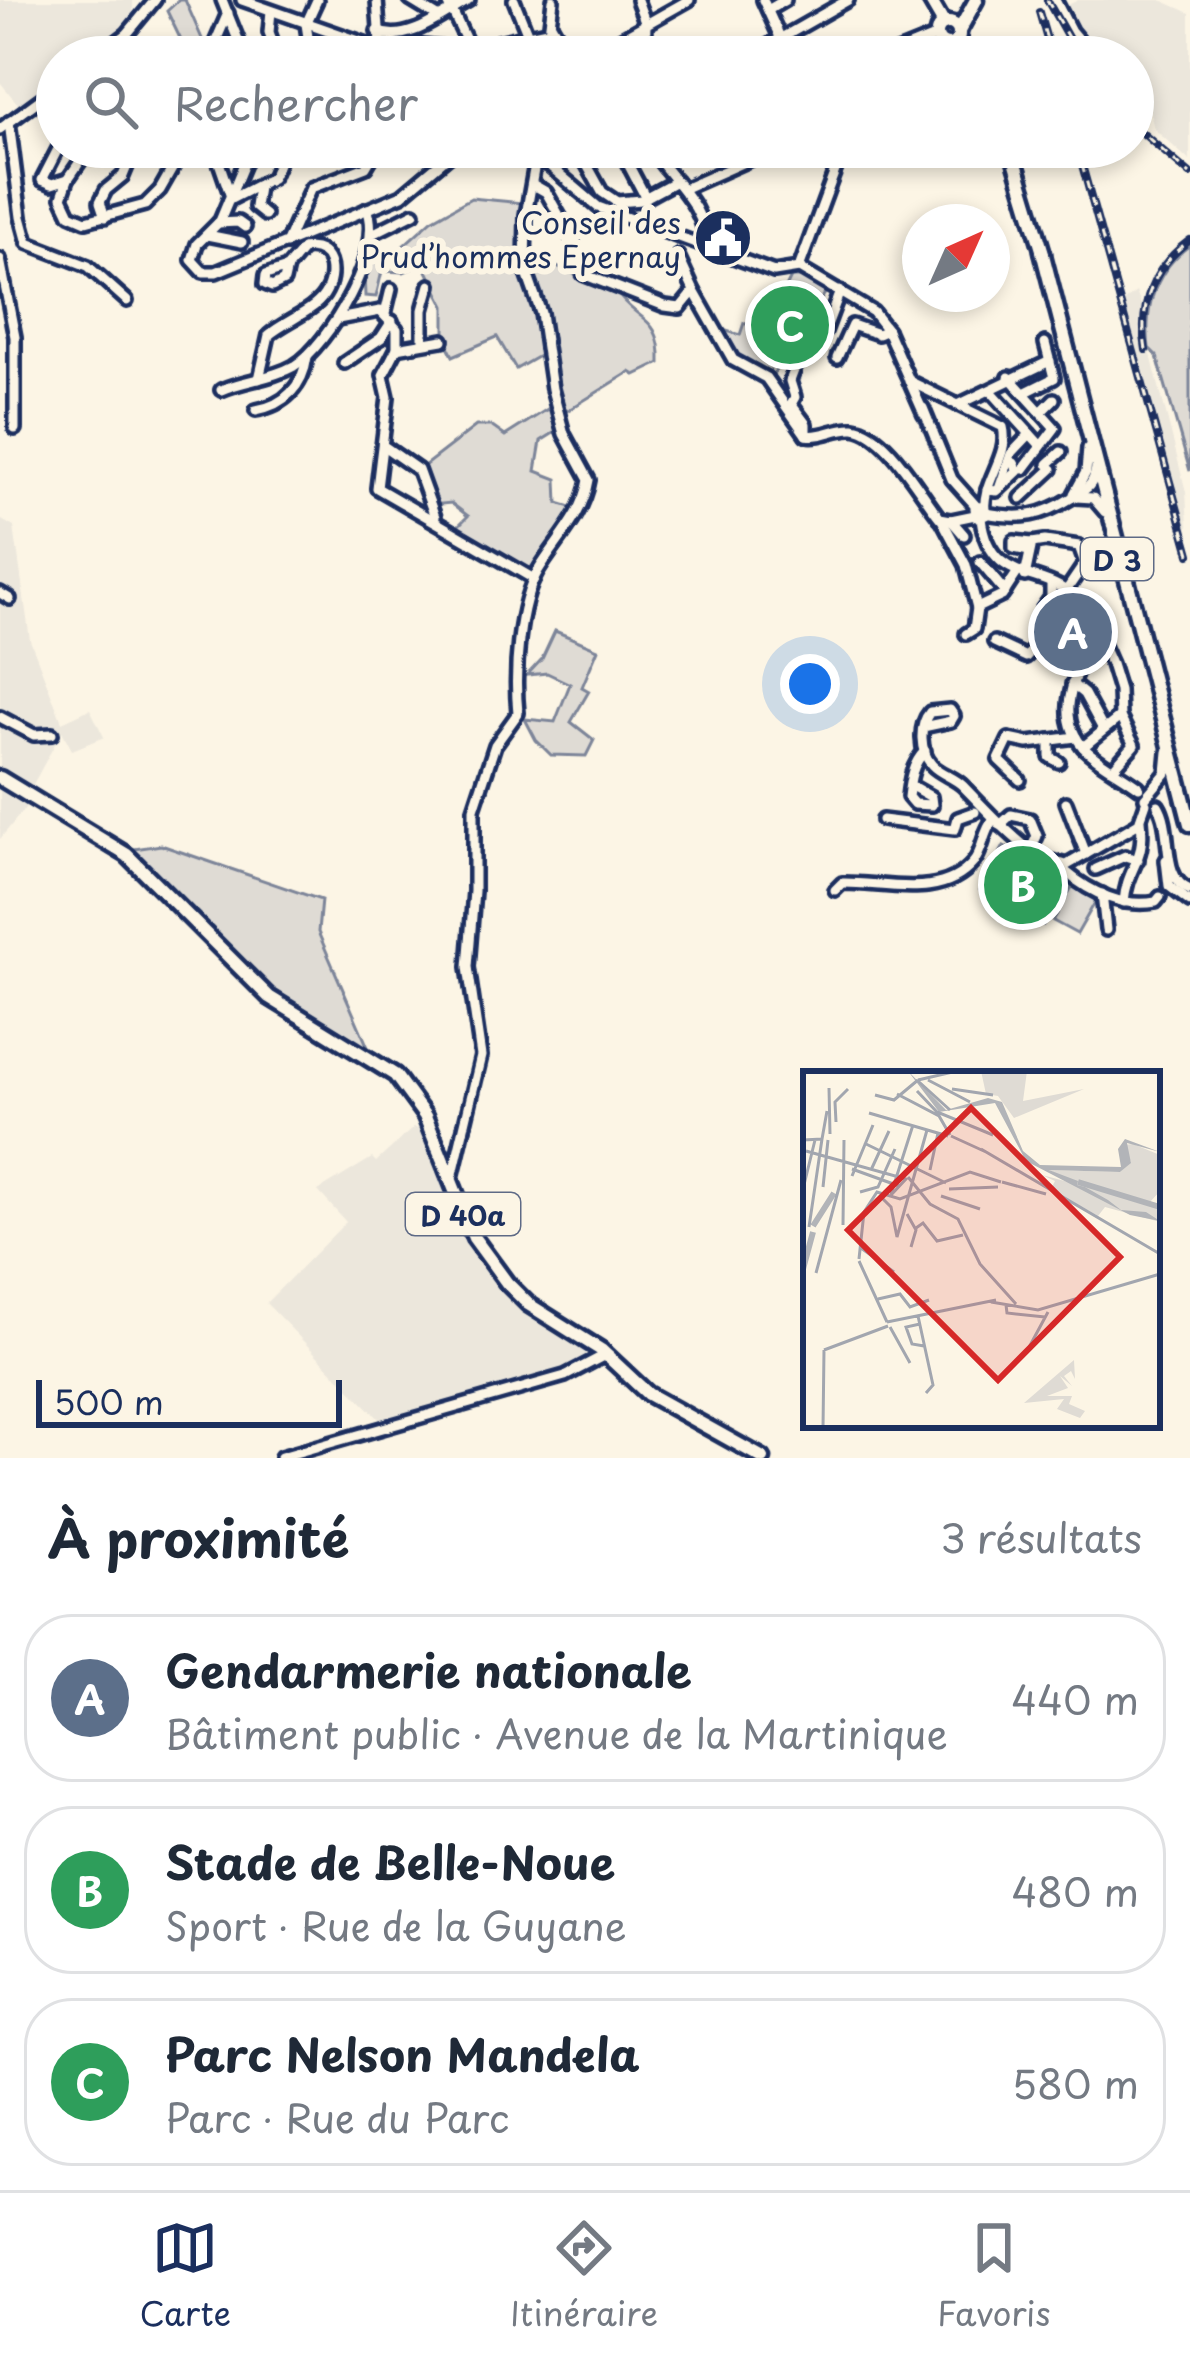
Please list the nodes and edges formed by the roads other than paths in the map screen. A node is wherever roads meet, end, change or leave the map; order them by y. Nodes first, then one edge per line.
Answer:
1 (154, 0) edge
2 (222, 0) edge
3 (242, 0) edge
4 (316, 0) edge
5 (376, 0) edge
6 (410, 0) edge
7 (469, 0) edge
8 (514, 0) edge
9 (553, 0) edge
10 (637, 0) edge
11 (689, 0) edge
12 (785, 0) edge
13 (848, 0) edge
14 (930, 0) edge
15 (976, 0) edge
16 (1055, 0) edge
17 (449, 5) edge
18 (765, 5) edge
19 (272, 11) junction
20 (228, 13) junction
21 (438, 17) junction
22 (306, 24) junction
23 (646, 24) junction
24 (549, 27) junction
25 (528, 35) junction
26 (121, 36) edge
27 (218, 36) edge
28 (237, 36) edge
29 (270, 36) edge
30 (308, 36) edge
31 (337, 36) edge
32 (378, 36) edge
33 (395, 36) edge
34 (464, 36) edge
35 (525, 36) edge
36 (546, 36) edge
37 (555, 36) edge
38 (625, 36) edge
39 (646, 36) edge
40 (780, 36) edge
41 (785, 36) edge
42 (953, 36) edge
43 (1075, 36) edge
44 (36, 102) edge
45 (4, 126) edge
46 (48, 168) edge
47 (76, 168) edge
48 (126, 168) edge
49 (171, 168) edge
50 (222, 168) edge
51 (242, 168) edge
52 (276, 168) edge
53 (363, 168) edge
54 (434, 168) edge
55 (534, 168) edge
56 (555, 168) edge
57 (590, 168) edge
58 (630, 168) edge
59 (667, 168) edge
60 (724, 168) edge
61 (836, 168) edge
62 (1017, 168) edge
63 (68, 179) junction
64 (532, 184) junction
65 (680, 185) junction
66 (258, 187) junction
67 (230, 198) junction
68 (646, 198) junction
69 (367, 209) junction
70 (414, 213) dead end
71 (265, 215) dead end
72 (105, 217) junction
73 (218, 223) junction
74 (245, 227) dead end
75 (372, 234) junction
76 (207, 235) junction
77 (297, 235) junction
78 (686, 239) junction
79 (573, 240) dead end
80 (242, 242) dead end
81 (0, 259) edge
82 (287, 268) dead end
83 (799, 268) junction
84 (583, 274) dead end
85 (2, 279) edge
86 (430, 284) dead end
87 (391, 289) dead end
88 (694, 291) junction
89 (840, 291) junction
90 (127, 301) dead end
91 (388, 317) junction
92 (338, 319) junction
93 (887, 330) junction
94 (443, 340) dead end
95 (423, 342) junction
96 (1045, 343) dead end
97 (397, 348) junction
98 (307, 357) junction
99 (837, 358) dead end
100 (1049, 361) junction
101 (344, 363) dead end
102 (1010, 377) junction
103 (259, 379) junction
104 (221, 390) dead end
105 (14, 391) junction
106 (991, 391) junction
107 (1, 393) edge
108 (1024, 393) junction
109 (1054, 399) dead end
110 (920, 402) junction
111 (958, 405) junction
112 (256, 410) dead end
113 (1041, 412) junction
114 (15, 429) dead end
115 (1030, 434) junction
116 (806, 435) junction
117 (385, 447) junction
118 (1091, 449) junction
119 (1040, 450) junction
120 (1061, 452) dead end
121 (1024, 469) dead end
122 (1053, 470) junction
123 (987, 490) junction
124 (1100, 493) junction
125 (1074, 494) junction
126 (1022, 498) dead end
127 (980, 512) junction
128 (946, 520) junction
129 (439, 523) junction
130 (964, 535) dead end
131 (980, 562) dead end
132 (1021, 575) junction
133 (534, 579) junction
134 (1052, 585) junction
135 (1007, 591) junction
136 (1066, 591) junction
137 (1019, 598) dead end
138 (1077, 602) junction
139 (977, 608) junction
140 (1042, 610) dead end
141 (1086, 630) junction
142 (967, 634) dead end
143 (994, 642) dead end
144 (1072, 685) junction
145 (1052, 694) dead end
146 (1069, 698) junction
147 (0, 717) edge
148 (1120, 717) junction
149 (923, 727) dead end
150 (1103, 729) junction
151 (52, 734) dead end
152 (1050, 736) junction
153 (994, 737) dead end
154 (1168, 740) junction
155 (1080, 742) junction
156 (1005, 745) junction
157 (925, 752) junction
158 (1059, 762) dead end
159 (1113, 769) junction
160 (0, 778) edge
161 (1020, 780) dead end
162 (1178, 780) junction
163 (910, 784) dead end
164 (1150, 799) junction
165 (1066, 802) dead end
166 (1190, 802) edge
167 (1030, 803) dead end
168 (975, 812) dead end
169 (1029, 818) junction
170 (882, 820) dead end
171 (1142, 820) junction
172 (997, 823) junction
173 (1190, 824) edge
174 (1169, 844) junction
175 (1035, 854) junction
176 (1086, 854) junction
177 (1138, 860) junction
178 (1064, 868) junction
179 (1096, 869) dead end
180 (837, 883) dead end
181 (1190, 890) edge
182 (1102, 894) junction
183 (1160, 897) dead end
184 (1124, 902) junction
185 (1190, 902) edge
186 (1106, 930) dead end
187 (449, 1180) junction
188 (610, 1360) junction
189 (281, 1457) edge
190 (763, 1458) edge

1 - 26 street
2 - 20 street
3 - 19 street
4 - 22 street
5 - 32 street
6 - 21 street
7 - 17 street
8 - 25 street
9 - 24 street
10 - 23 street
11 - 23 street
12 - 18 street
13 - 41 street
14 - 42 main road
15 - 42 main road
16 - 43 street
17 - 21 street
17 - 34 street
18 - 40 street
19 - 22 street
19 - 29 street
20 - 27 street
20 - 28 street
21 - 33 street
22 - 30 street
22 - 31 street
23 - 38 street
23 - 39 street
24 - 25 street
24 - 36 street
24 - 37 street
25 - 35 street
44 - 45 street
45 - 90 street
46 - 63 street
47 - 63 street
48 - 72 street
49 - 72 street
50 - 67 street
51 - 67 street
52 - 66 street
53 - 77 street
54 - 69 street
55 - 64 street
56 - 78 street
57 - 68 street
58 - 68 street
59 - 65 street
60 - 65 street
61 - 83 street
62 - 118 main road, D 3
63 - 72 street
64 - 79 street
64 - 133 street
65 - 68 street
65 - 78 street
66 - 67 street
66 - 71 street
67 - 73 street
69 - 75 street
69 - 77 street
70 - 75 street
73 - 74 street
73 - 76 street
75 - 92 street
76 - 77 street
76 - 80 street
77 - 82 street
77 - 103 street
78 - 83 street
78 - 88 street
81 - 85 street
83 - 89 street
84 - 88 street
85 - 105 street
86 - 95 street
87 - 91 street
88 - 116 street
89 - 93 street
89 - 116 street
91 - 92 street
91 - 97 street
91 - 101 street
92 - 98 street
93 - 99 street
93 - 110 street
94 - 95 street
95 - 97 street
96 - 100 street
97 - 117 street
98 - 103 street
98 - 112 street
100 - 102 street
100 - 108 street
102 - 106 street
102 - 108 street
103 - 104 street
105 - 107 street
105 - 114 street
106 - 111 street
106 - 115 street
108 - 113 street
109 - 113 street
110 - 111 street
110 - 127 street
111 - 123 street
113 - 119 street
115 - 119 street
115 - 123 street
116 - 128 street
117 - 129 street
117 - 129 street
118 - 124 main road, D 3
118 - 124 main road, D 3
118 - 125 street
119 - 121 street
119 - 122 street
120 - 122 street
122 - 126 street
123 - 127 street
124 - 125 street
124 - 125 street
124 - 154 main road, D 3
125 - 127 street
127 - 128 street
127 - 132 street
128 - 130 street
128 - 139 street
129 - 133 street
131 - 135 street
132 - 134 street
132 - 135 street
132 - 136 street
133 - 187 street
134 - 136 street
134 - 140 street
135 - 137 street
135 - 139 street
136 - 138 street
138 - 141 street
138 - 143 street
139 - 142 street
141 - 144 street
141 - 148 street
144 - 146 street
144 - 150 street
145 - 146 street
146 - 155 street
147 - 151 street
148 - 150 street
148 - 159 street
149 - 157 street
150 - 155 street
152 - 155 street
152 - 156 street
152 - 158 street
153 - 156 street
154 - 162 main road, D 3
154 - 164 street
155 - 159 street
156 - 161 street
157 - 163 street
157 - 172 street
159 - 164 street
160 - 187 main road, D 40a
162 - 166 street
162 - 173 main road, D 3
164 - 171 street
164 - 174 street
165 - 176 street
167 - 169 street
168 - 170 street
169 - 172 street
169 - 175 street
171 - 176 street
171 - 177 street
172 - 175 street
172 - 180 street
174 - 181 street
174 - 185 street
175 - 178 street
176 - 178 street
177 - 179 street
177 - 184 street
178 - 182 street
182 - 184 street
182 - 186 street
183 - 184 street
187 - 188 main road, D 40a
188 - 189 street
188 - 190 main road, D 40a

